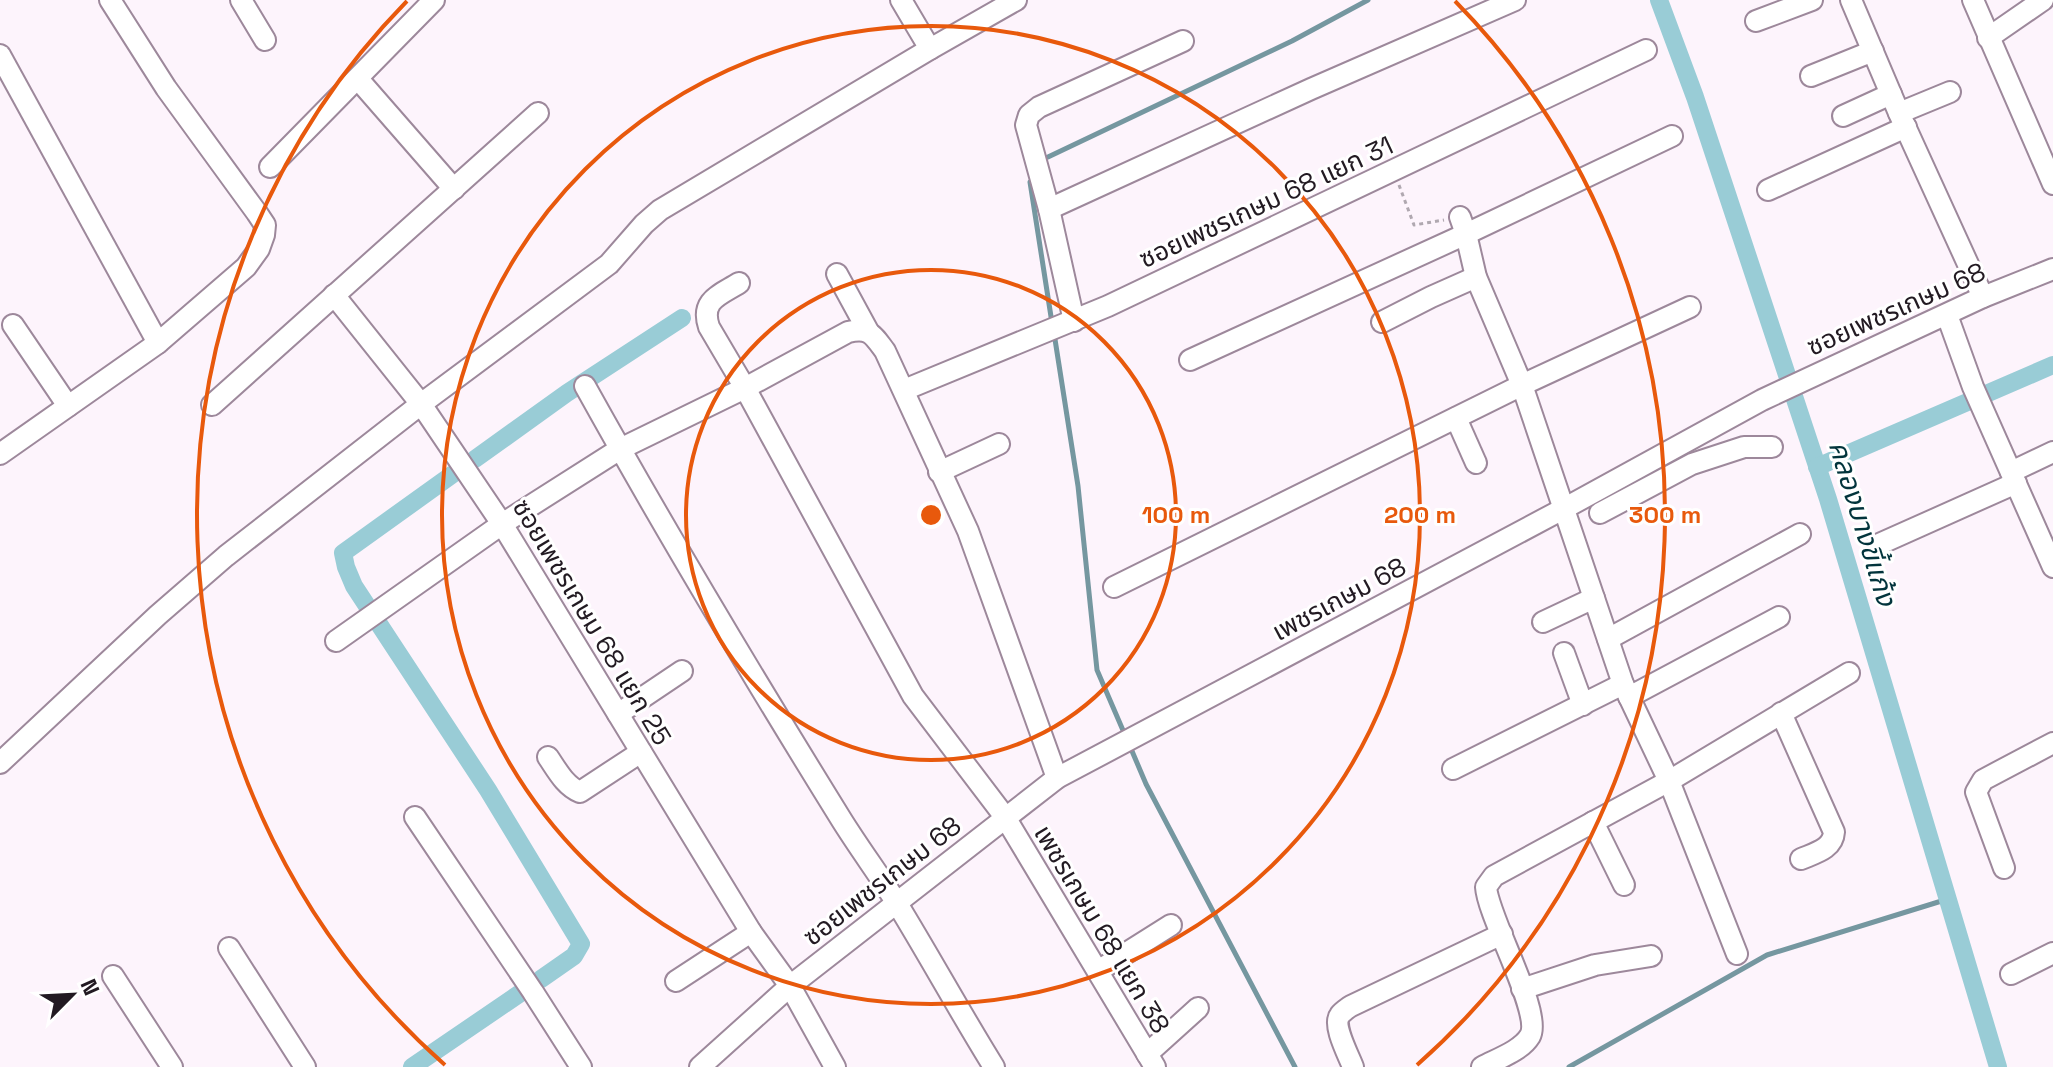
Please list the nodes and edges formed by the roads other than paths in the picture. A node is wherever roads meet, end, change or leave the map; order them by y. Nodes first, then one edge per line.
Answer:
1 (110, 0) edge
2 (241, 0) edge
3 (434, 0) edge
4 (901, 0) edge
5 (1016, 0) edge
6 (1515, 0) edge
7 (1812, 0) edge
8 (1851, 0) edge
9 (1973, 0) edge
10 (2043, 0) edge
11 (1756, 21) dead end
12 (1988, 38) junction
13 (265, 40) dead end
14 (1183, 41) dead end
15 (930, 49) junction
16 (1646, 50) dead end
17 (1873, 51) junction
18 (0, 55) edge
19 (1811, 76) dead end
20 (358, 79) junction
21 (1950, 92) dead end
22 (1899, 111) junction
23 (538, 113) dead end
24 (1843, 116) dead end
25 (1672, 136) dead end
26 (270, 167) dead end
27 (2053, 184) edge
28 (454, 189) junction
29 (1768, 190) dead end
30 (1049, 209) junction
31 (1463, 226) junction
32 (2053, 269) edge
33 (837, 274) dead end
34 (1476, 277) junction
35 (739, 283) dead end
36 (334, 295) junction
37 (1983, 297) junction
38 (1690, 307) dead end
39 (1947, 315) junction
40 (1074, 321) junction
41 (1382, 322) dead end
42 (13, 325) dead end
43 (868, 331) junction
44 (158, 343) junction
45 (1190, 360) dead end
46 (1522, 385) junction
47 (585, 386) dead end
48 (745, 388) junction
49 (904, 390) junction
50 (1762, 400) joint
51 (421, 404) junction
52 (212, 405) dead end
53 (68, 406) junction
54 (1456, 418) junction
55 (1684, 443) junction
56 (999, 444) dead end
57 (1772, 447) dead end
58 (620, 449) junction
59 (2053, 452) edge
60 (0, 454) edge
61 (1476, 463) dead end
62 (1692, 464) junction
63 (939, 472) junction
64 (2014, 478) junction
65 (1565, 508) junction
66 (1600, 513) dead end
67 (502, 524) junction
68 (1800, 534) dead end
69 (2048, 539) edge
70 (1875, 546) dead end
71 (2053, 567) edge
72 (1114, 587) dead end
73 (1594, 598) junction
74 (1779, 617) dead end
75 (1543, 622) dead end
76 (1608, 639) junction
77 (336, 641) dead end
78 (1564, 653) dead end
79 (682, 671) dead end
80 (1849, 673) dead end
81 (1626, 691) junction
82 (1583, 705) junction
83 (1781, 713) junction
84 (618, 714) junction
85 (2053, 743) edge
86 (1108, 751) joint
87 (641, 752) junction
88 (548, 757) dead end
89 (0, 763) edge
90 (1453, 769) dead end
91 (1057, 778) junction
92 (1669, 781) junction
93 (415, 817) dead end
94 (1005, 817) junction
95 (1593, 822) junction
96 (1801, 859) dead end
97 (2004, 868) dead end
98 (1624, 885) dead end
99 (897, 904) junction
100 (1171, 925) dead end
101 (751, 932) junction
102 (1502, 934) junction
103 (229, 948) dead end
104 (2053, 953) edge
105 (1737, 954) dead end
106 (1651, 956) dead end
107 (1098, 971) junction
108 (2011, 974) dead end
109 (113, 976) dead end
110 (676, 981) dead end
111 (790, 986) junction
112 (1522, 989) junction
113 (1198, 1008) dead end
114 (1151, 1060) edge
115 (172, 1067) edge
116 (305, 1067) edge
117 (581, 1067) edge
118 (700, 1067) edge
119 (835, 1067) edge
120 (994, 1067) edge
121 (1353, 1067) edge
122 (1482, 1067) edge

1 - 44 street
2 - 13 street
3 - 20 street
4 - 15 street
5 - 15 street
6 - 30 street
7 - 11 street
8 - 17 street
9 - 12 street
10 - 12 street
12 - 27 street
14 - 30 street
15 - 51 street
16 - 40 street, ซอยเพชรเกษม 68 แยก 31
17 - 19 street
17 - 22 street
18 - 44 street
20 - 26 street
20 - 28 street
21 - 22 street
22 - 24 street
22 - 29 street
22 - 37 street
23 - 28 street
25 - 31 street
28 - 36 street
30 - 40 street
31 - 34 street
31 - 45 street
32 - 37 street, ซอยเพชรเกษม 68
33 - 43 street
34 - 41 street
34 - 46 street
35 - 48 street, เพชรเกษม 68 แยก 38
36 - 51 street, ซอยเพชรเกษม 68 แยก 25
36 - 52 street
37 - 39 street, ซอยเพชรเกษม 68
38 - 46 street
39 - 50 street, ซอยเพชรเกษม 68
39 - 64 street
40 - 49 street, ซอยเพชรเกษม 68 แยก 31
42 - 53 street
43 - 48 street
43 - 49 street
44 - 53 street
46 - 54 street
46 - 65 street
47 - 58 street
48 - 58 street
48 - 94 street, เพชรเกษม 68 แยก 38
49 - 63 street
50 - 55 street, เพชรเกษม 68
51 - 67 street, ซอยเพชรเกษม 68 แยก 25
51 - 89 street
53 - 60 street
54 - 61 street
54 - 72 street
55 - 62 street
55 - 65 street, เพชรเกษม 68
56 - 63 street
57 - 62 street
58 - 67 street
58 - 99 street
59 - 64 street
62 - 66 street
63 - 91 street
64 - 69 street
64 - 70 street
65 - 73 street
65 - 86 street, เพชรเกษม 68
67 - 77 street
67 - 84 street, ซอยเพชรเกษม 68 แยก 25
68 - 76 street
69 - 71 street
73 - 75 street
73 - 76 street
74 - 81 street
76 - 81 street
78 - 82 street
79 - 84 street
80 - 83 street
81 - 82 street
81 - 92 street
82 - 90 street
83 - 92 street
83 - 96 street
84 - 87 street, ซอยเพชรเกษม 68 แยก 25
85 - 97 street
86 - 91 street, ซอยเพชรเกษม 68
87 - 88 street
87 - 101 street, ซอยเพชรเกษม 68 แยก 25
91 - 94 street, ซอยเพชรเกษม 68
92 - 95 street
92 - 105 street
93 - 117 street
94 - 99 street, ซอยเพชรเกษม 68
94 - 107 street, เพชรเกษม 68 แยก 38
95 - 98 street
95 - 102 street
99 - 111 street, ซอยเพชรเกษม 68
99 - 120 street
100 - 107 street
101 - 110 street
101 - 111 street, ซอยเพชรเกษม 68 แยก 25
102 - 112 street
102 - 121 street
103 - 116 street
104 - 108 street
106 - 112 street
107 - 114 street, เพชรเกษม 68 แยก 38
109 - 115 street
111 - 118 street, ซอยเพชรเกษม 68
111 - 119 street, ซอยเพชรเกษม 68 แยก 25
112 - 122 street
113 - 114 street

